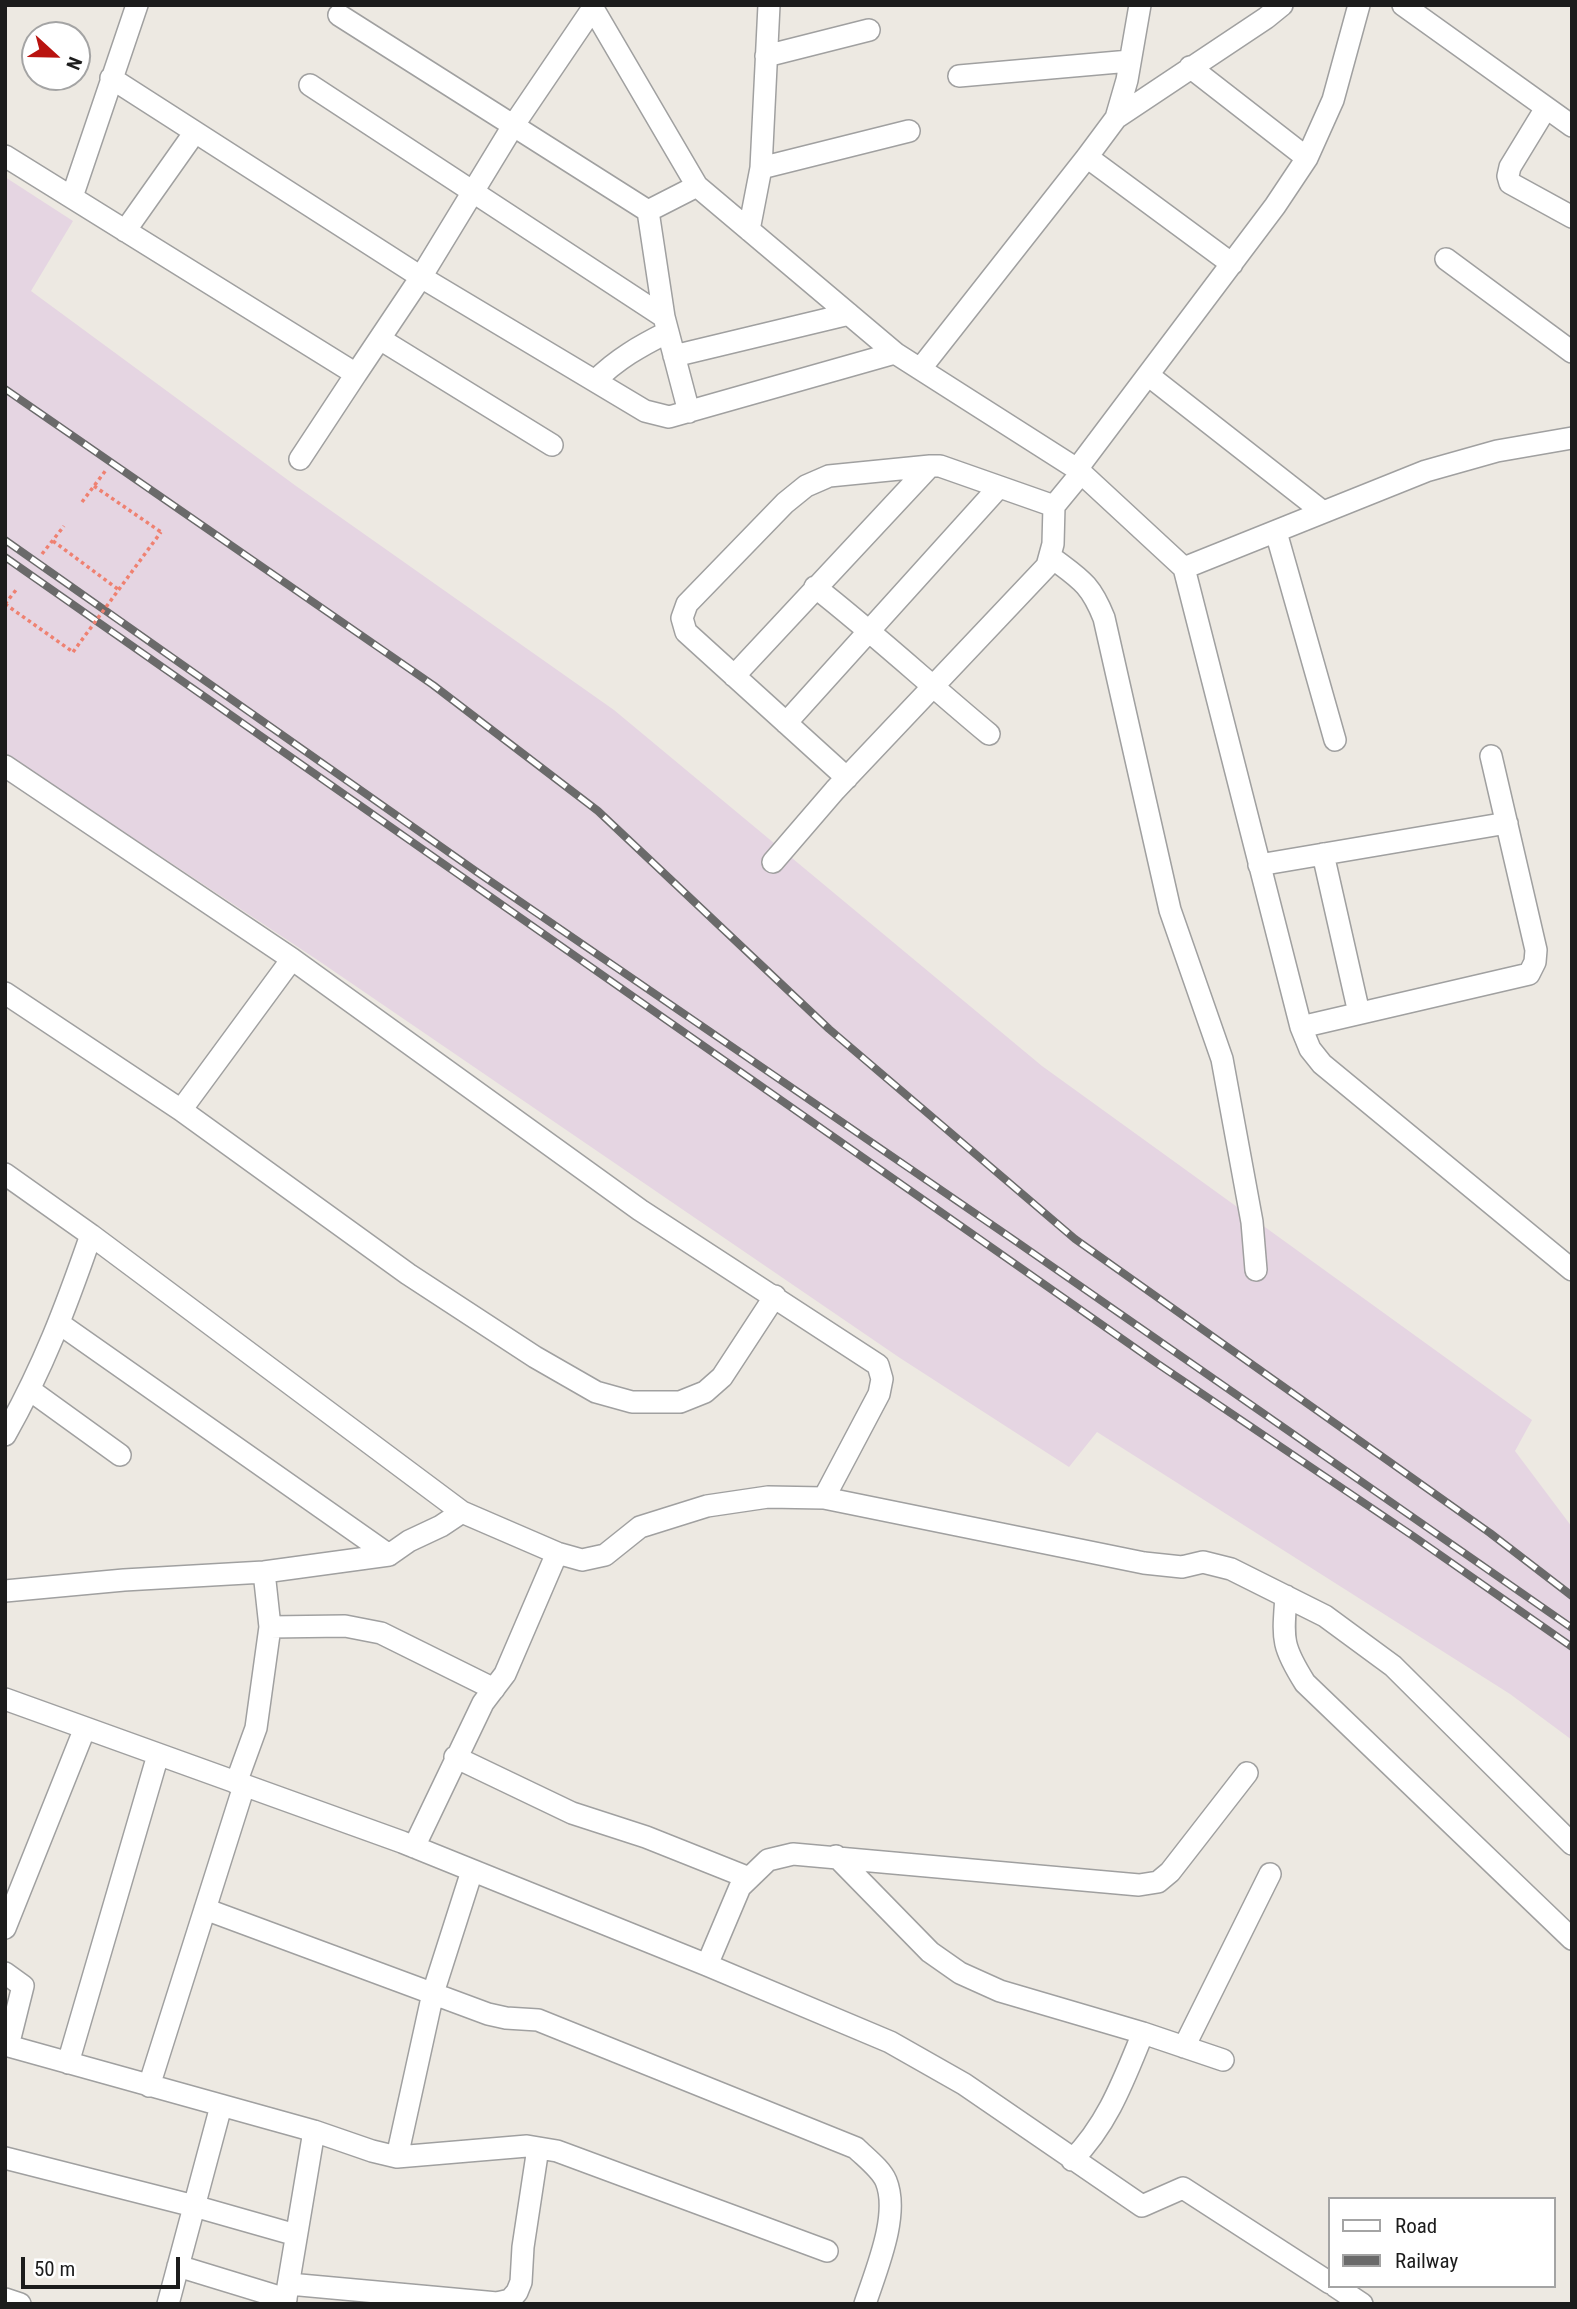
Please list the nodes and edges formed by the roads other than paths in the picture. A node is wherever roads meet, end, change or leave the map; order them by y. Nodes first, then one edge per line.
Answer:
1 (137, 5) edge
2 (769, 5) edge
3 (1140, 5) edge
4 (1282, 5) edge
5 (1359, 5) edge
6 (1403, 5) edge
7 (595, 9) edge
8 (339, 15) dead end
9 (869, 30) dead end
10 (766, 56) junction
11 (1130, 61) junction
12 (1190, 67) junction
13 (959, 76) dead end
14 (111, 78) junction
15 (310, 85) dead end
16 (1546, 108) junction
17 (1116, 118) junction
18 (513, 126) junction
19 (1572, 126) edge
20 (909, 131) dead end
21 (195, 132) junction
22 (5, 156) edge
23 (1087, 158) junction
24 (1307, 158) junction
25 (761, 168) junction
26 (697, 186) junction
27 (1572, 191) edge
28 (473, 192) junction
29 (72, 197) junction
30 (648, 211) junction
31 (1565, 213) edge
32 (749, 230) junction
33 (125, 231) junction
34 (1446, 259) dead end
35 (1232, 264) junction
36 (421, 277) junction
37 (849, 314) junction
38 (666, 325) junction
39 (380, 339) junction
40 (1572, 352) edge
41 (895, 353) junction
42 (674, 356) junction
43 (921, 368) junction
44 (356, 374) junction
45 (1148, 375) junction
46 (595, 381) junction
47 (689, 412) junction
48 (1572, 438) edge
49 (552, 445) dead end
50 (300, 458) dead end
51 (930, 466) junction
52 (1079, 471) junction
53 (999, 487) junction
54 (1054, 506) junction
55 (1323, 513) junction
56 (1276, 532) junction
57 (1051, 557) junction
58 (1184, 568) junction
59 (815, 587) junction
60 (870, 630) junction
61 (734, 676) junction
62 (932, 687) junction
63 (786, 723) junction
64 (989, 734) dead end
65 (1335, 740) dead end
66 (1491, 755) dead end
67 (5, 766) edge
68 (847, 778) junction
69 (1507, 823) junction
70 (1323, 854) junction
71 (773, 862) dead end
72 (1259, 865) junction
73 (292, 959) junction
74 (5, 993) edge
75 (1359, 1013) junction
76 (1301, 1027) junction
77 (181, 1111) junction
78 (5, 1174) edge
79 (91, 1235) junction
80 (1256, 1270) dead end
81 (1572, 1270) edge
82 (775, 1296) junction
83 (60, 1324) junction
84 (30, 1390) junction
85 (5, 1434) edge
86 (120, 1455) dead end
87 (824, 1498) junction
88 (462, 1512) junction
89 (557, 1553) junction
90 (389, 1555) junction
91 (264, 1572) junction
92 (5, 1591) edge
93 (1286, 1595) junction
94 (270, 1628) junction
95 (494, 1689) junction
96 (5, 1699) edge
97 (85, 1728) junction
98 (158, 1755) junction
99 (455, 1757) junction
100 (1247, 1773) dead end
101 (240, 1784) junction
102 (1572, 1844) edge
103 (414, 1847) junction
104 (836, 1856) junction
105 (472, 1871) junction
106 (1270, 1874) dead end
107 (750, 1878) junction
108 (205, 1909) junction
109 (5, 1928) edge
110 (1572, 1939) edge
111 (707, 1965) junction
112 (5, 1973) edge
113 (433, 1993) junction
114 (1143, 2033) junction
115 (7, 2046) edge
116 (1184, 2047) junction
117 (1223, 2060) dead end
118 (68, 2063) junction
119 (149, 2086) junction
120 (221, 2106) junction
121 (314, 2131) junction
122 (538, 2148) junction
123 (397, 2157) junction
124 (5, 2158) edge
125 (1072, 2160) junction
126 (194, 2206) junction
127 (296, 2235) junction
128 (827, 2251) dead end
129 (178, 2266) junction
130 (1328, 2282) edge
131 (1338, 2288) edge
132 (287, 2296) edge
133 (5, 2299) edge
134 (18, 2304) edge
135 (168, 2304) edge
136 (865, 2304) edge
137 (1362, 2304) edge

1 - 14 street
2 - 10 street
3 - 11 street
4 - 12 street
5 - 24 street
6 - 16 street
7 - 18 street
7 - 26 street
8 - 18 street
9 - 10 street
10 - 25 street
11 - 13 street
11 - 17 street
12 - 17 street
12 - 24 street
14 - 21 street
14 - 29 street
15 - 28 street
16 - 19 street
16 - 31 street
17 - 23 street
18 - 28 street
18 - 30 street
20 - 25 street
21 - 33 street
21 - 36 street
22 - 29 street
23 - 35 street
23 - 43 street
24 - 35 street
25 - 32 street
26 - 30 street
26 - 32 street
27 - 31 street
28 - 36 street
28 - 38 street
29 - 33 street
30 - 38 street
32 - 37 street
33 - 44 street
34 - 40 street
35 - 45 street
36 - 39 street
36 - 46 street
37 - 41 street
37 - 42 street
38 - 42 street
38 - 46 street
39 - 44 street
39 - 49 street
41 - 43 street
41 - 47 street
42 - 47 street
43 - 52 street
44 - 50 street
45 - 52 street
45 - 55 street
46 - 47 street
48 - 55 street
51 - 53 street
51 - 59 street
51 - 61 street
52 - 54 street
52 - 58 street
53 - 54 street
53 - 60 street
54 - 57 street
55 - 56 street
56 - 58 street
56 - 65 street
57 - 62 street
57 - 80 street
58 - 72 street
59 - 60 street
59 - 61 street
60 - 62 street
60 - 63 street
61 - 63 street
62 - 64 street
62 - 68 street
63 - 68 street
66 - 69 street
67 - 73 street
68 - 71 street
69 - 70 street
69 - 75 street
70 - 72 street
70 - 75 street
72 - 76 street
73 - 77 street
73 - 82 street
74 - 77 street
75 - 76 street
76 - 81 street
77 - 82 street
78 - 79 street
79 - 83 street
79 - 88 street
82 - 87 street
83 - 84 street
83 - 90 street
84 - 85 street
84 - 86 street
87 - 89 street
87 - 93 street
88 - 89 street
88 - 90 street
89 - 95 street
90 - 91 street
91 - 92 street
91 - 94 street
93 - 102 street
93 - 110 street
94 - 95 street
94 - 101 street
95 - 99 street
96 - 97 street
97 - 98 street
97 - 109 street
98 - 101 street
98 - 118 street
99 - 103 street
99 - 107 street
100 - 104 street
101 - 103 street
101 - 108 street
103 - 105 street
104 - 107 street
104 - 114 street
105 - 111 street
105 - 113 street
106 - 116 street
107 - 111 street
108 - 113 street
108 - 119 street
111 - 125 street
112 - 115 street
113 - 123 street
113 - 136 street
114 - 116 street
114 - 125 street
115 - 118 street
116 - 117 street
118 - 119 street
119 - 120 street
120 - 121 street
120 - 126 street
121 - 123 street
121 - 127 street
122 - 123 street
122 - 128 street
122 - 132 street
124 - 126 street
125 - 130 street
126 - 127 street
126 - 129 street
127 - 132 street
129 - 132 street
129 - 135 street
131 - 137 street
133 - 134 street

